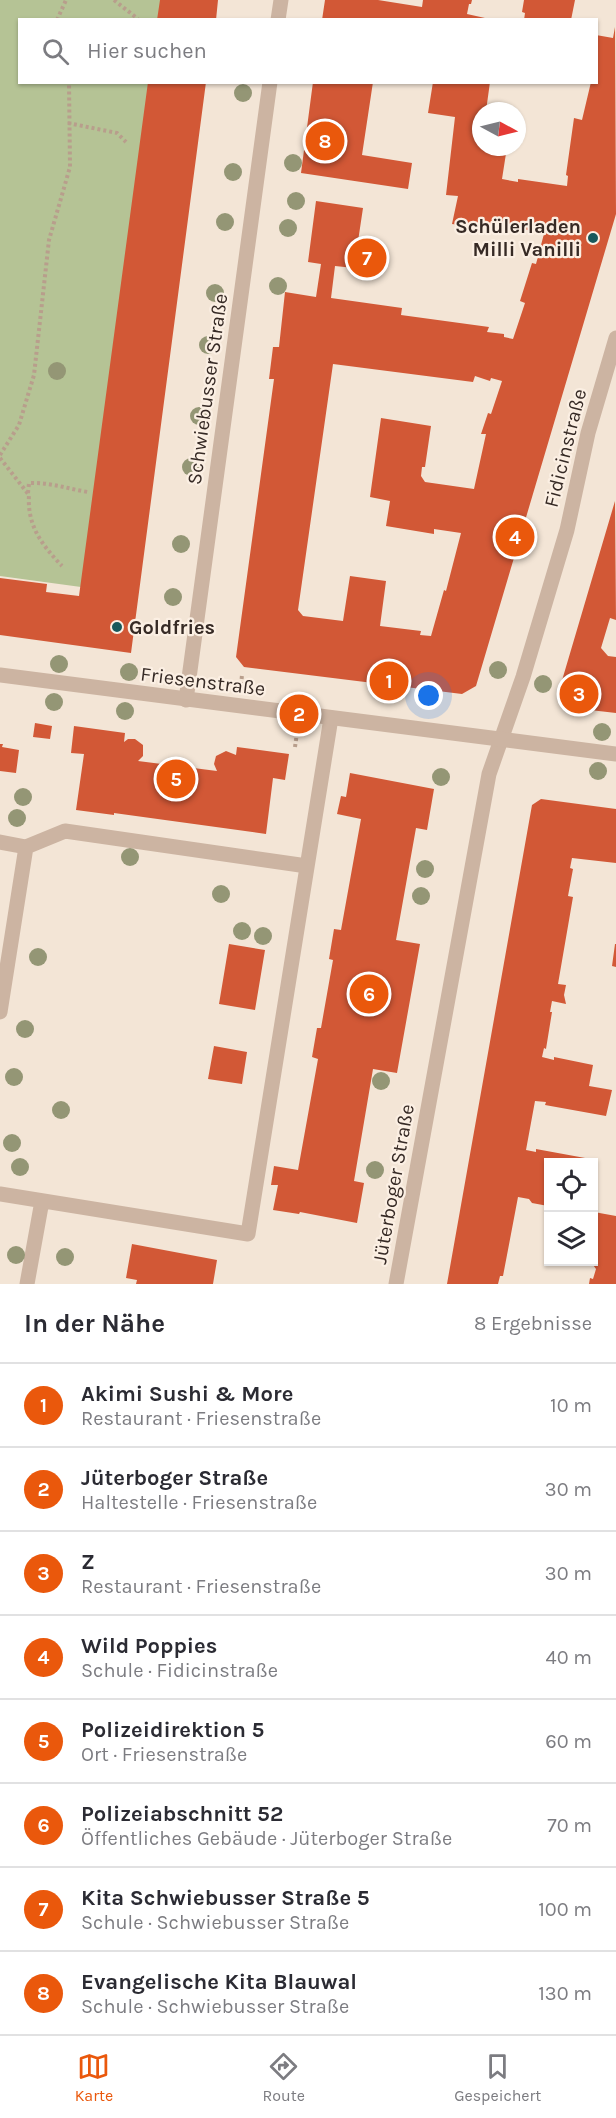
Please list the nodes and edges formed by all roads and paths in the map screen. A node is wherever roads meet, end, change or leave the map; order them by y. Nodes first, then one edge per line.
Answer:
1 (66, 0) edge
2 (114, 0) edge
3 (281, 0) edge
4 (58, 18) edge
5 (137, 18) edge
6 (278, 18) edge
7 (69, 84) edge
8 (270, 84) edge
9 (68, 123) junction
10 (126, 142) dead end
11 (616, 338) edge
12 (0, 456) edge
13 (88, 492) dead end
14 (28, 493) junction
15 (62, 566) dead end
16 (0, 675) edge
17 (186, 700) junction
18 (331, 718) junction
19 (297, 732) dead end
20 (501, 740) junction
21 (295, 747) dead end
22 (616, 754) edge
23 (0, 842) edge
24 (26, 847) junction
25 (307, 866) junction
26 (0, 1012) edge
27 (0, 1194) edge
28 (42, 1201) junction
29 (27, 1284) edge
30 (396, 1284) edge

1 - 4 path
2 - 5 path
3 - 6 street
7 - 9 path
8 - 17 street, Schwiebusser Straße
9 - 10 path
9 - 12 path
11 - 20 street, Fidicinstraße
12 - 14 path
13 - 14 path
14 - 15 path
16 - 17 street, Friesenstraße
17 - 18 street, Friesenstraße
18 - 20 street, Friesenstraße
18 - 25 street
19 - 21 path
20 - 22 street, Friesenstraße
20 - 30 street, Jüterboger Straße
23 - 24 street
24 - 25 street
24 - 26 street
25 - 28 street
27 - 28 street
28 - 29 street

